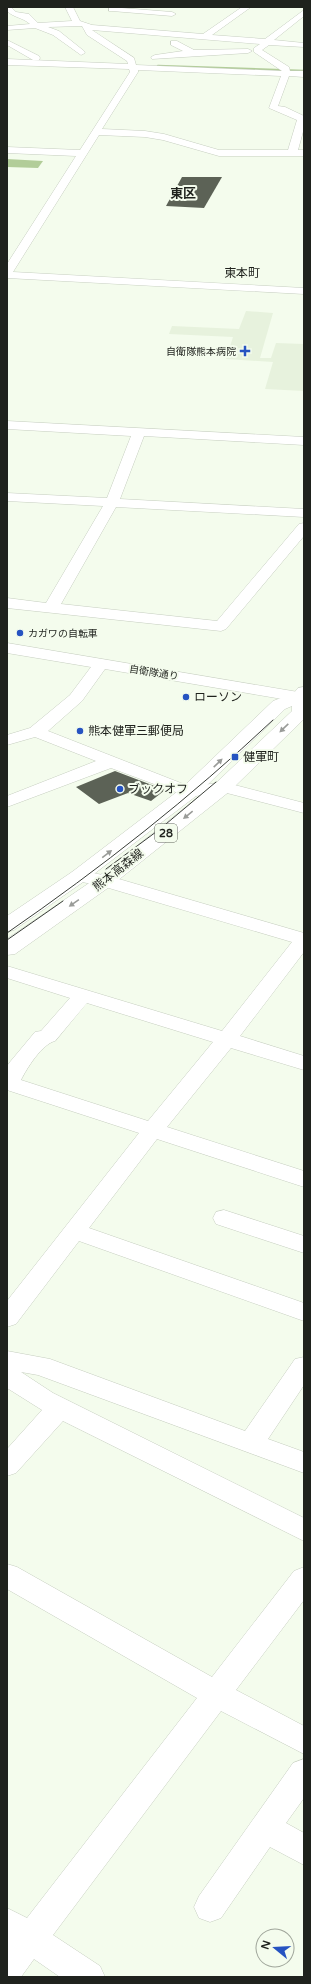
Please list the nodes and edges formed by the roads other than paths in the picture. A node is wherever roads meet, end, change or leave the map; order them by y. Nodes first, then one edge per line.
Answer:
1 (7, 7) edge
2 (248, 7) edge
3 (111, 10) edge
4 (67, 11) edge
5 (304, 12) edge
6 (33, 14) dead end
7 (20, 15) junction
8 (7, 17) edge
9 (77, 23) junction
10 (89, 24) junction
11 (36, 26) junction
12 (7, 28) edge
13 (52, 32) junction
14 (146, 32) junction
15 (7, 35) edge
16 (207, 37) junction
17 (7, 42) edge
18 (266, 42) junction
19 (175, 45) junction
20 (304, 45) edge
21 (112, 48) junction
22 (257, 50) junction
23 (125, 51) junction
24 (89, 52) junction
25 (192, 53) junction
26 (282, 55) dead end
27 (267, 56) junction
28 (7, 58) edge
29 (36, 58) junction
30 (7, 62) edge
31 (132, 63) junction
32 (304, 69) edge
33 (286, 71) junction
34 (304, 74) edge
35 (97, 132) junction
36 (7, 150) edge
37 (83, 153) junction
38 (292, 153) junction
39 (304, 153) edge
40 (7, 272) edge
41 (304, 285) edge
42 (304, 291) edge
43 (7, 425) edge
44 (139, 433) junction
45 (304, 441) edge
46 (7, 496) edge
47 (112, 502) junction
48 (304, 513) edge
49 (304, 527) edge
50 (7, 603) edge
51 (51, 608) junction
52 (7, 648) edge
53 (102, 663) junction
54 (302, 694) edge
55 (36, 732) junction
56 (7, 740) edge
57 (110, 762) junction
58 (223, 787) junction
59 (189, 792) junction
60 (7, 802) edge
61 (304, 808) edge
62 (79, 876) junction
63 (105, 881) junction
64 (7, 926) edge
65 (304, 939) edge
66 (9, 945) edge
67 (7, 972) edge
68 (83, 995) junction
69 (227, 1038) junction
70 (304, 1063) edge
71 (8, 1084) edge
72 (152, 1131) junction
73 (304, 1179) edge
74 (224, 1218) dead end
75 (74, 1231) junction
76 (304, 1245) edge
77 (304, 1312) edge
78 (7, 1318) edge
79 (7, 1360) edge
80 (304, 1366) edge
81 (7, 1375) edge
82 (59, 1408) junction
83 (252, 1443) junction
84 (304, 1462) edge
85 (7, 1466) edge
86 (304, 1530) edge
87 (7, 1575) edge
88 (304, 1579) edge
89 (218, 1695) junction
90 (304, 1741) edge
91 (304, 1773) edge
92 (266, 1828) junction
93 (304, 1850) edge
94 (210, 1907) dead end
95 (19, 1930) edge
96 (7, 1969) edge
97 (89, 1977) edge

1 - 7 street
2 - 16 street
3 - 14 street
4 - 9 street
5 - 18 street
6 - 7 street
7 - 8 street
7 - 11 street
9 - 10 street
9 - 11 street
10 - 14 street
10 - 21 street
11 - 12 street
11 - 13 street
13 - 15 street
13 - 24 street
14 - 16 street
16 - 18 street
16 - 19 street
17 - 29 street
18 - 20 street
18 - 22 street
19 - 23 street
19 - 25 street
21 - 23 street
21 - 24 street
22 - 25 street
22 - 27 street
23 - 31 street
24 - 29 street
25 - 31 street
26 - 27 street
27 - 33 street
28 - 29 street
30 - 31 street
31 - 33 street
31 - 35 street
32 - 33 street
33 - 34 street
33 - 38 street
35 - 37 street
35 - 38 street
36 - 37 street
37 - 40 street
38 - 39 street
40 - 41 street
40 - 42 street
43 - 44 street
44 - 45 street
44 - 47 street
46 - 47 street
47 - 48 street
47 - 51 street
49 - 51 street
50 - 51 street
52 - 53 street, 自衛隊通り
53 - 54 street, 自衛隊通り
53 - 55 street
54 -> 58 main road, 熊本高森線 / 28
59 -> 54 main road, 熊本高森線 / 28
55 - 56 street
55 - 57 street
57 - 59 street
57 - 60 street
58 - 59 street
58 - 61 street
58 -> 63 main road, 熊本高森線 / 28
62 -> 59 main road, 熊本高森線 / 28
62 - 63 street
62 - 64 main road, 熊本高森線 / 28
63 - 65 street
63 -> 66 main road, 熊本高森線 / 28
65 - 69 street
67 - 68 street
68 - 69 street
68 - 71 street
69 - 70 street
69 - 72 street
71 - 72 street
72 - 73 street
72 - 75 street
74 - 76 street
75 - 77 street
75 - 78 street
79 - 83 street
80 - 83 street
81 - 82 street
82 - 85 street
82 - 86 street
83 - 84 street
87 - 89 street
88 - 89 street
89 - 90 street
89 - 95 street
91 - 92 street
92 - 93 street
92 - 94 street
95 - 96 street
95 - 97 street

